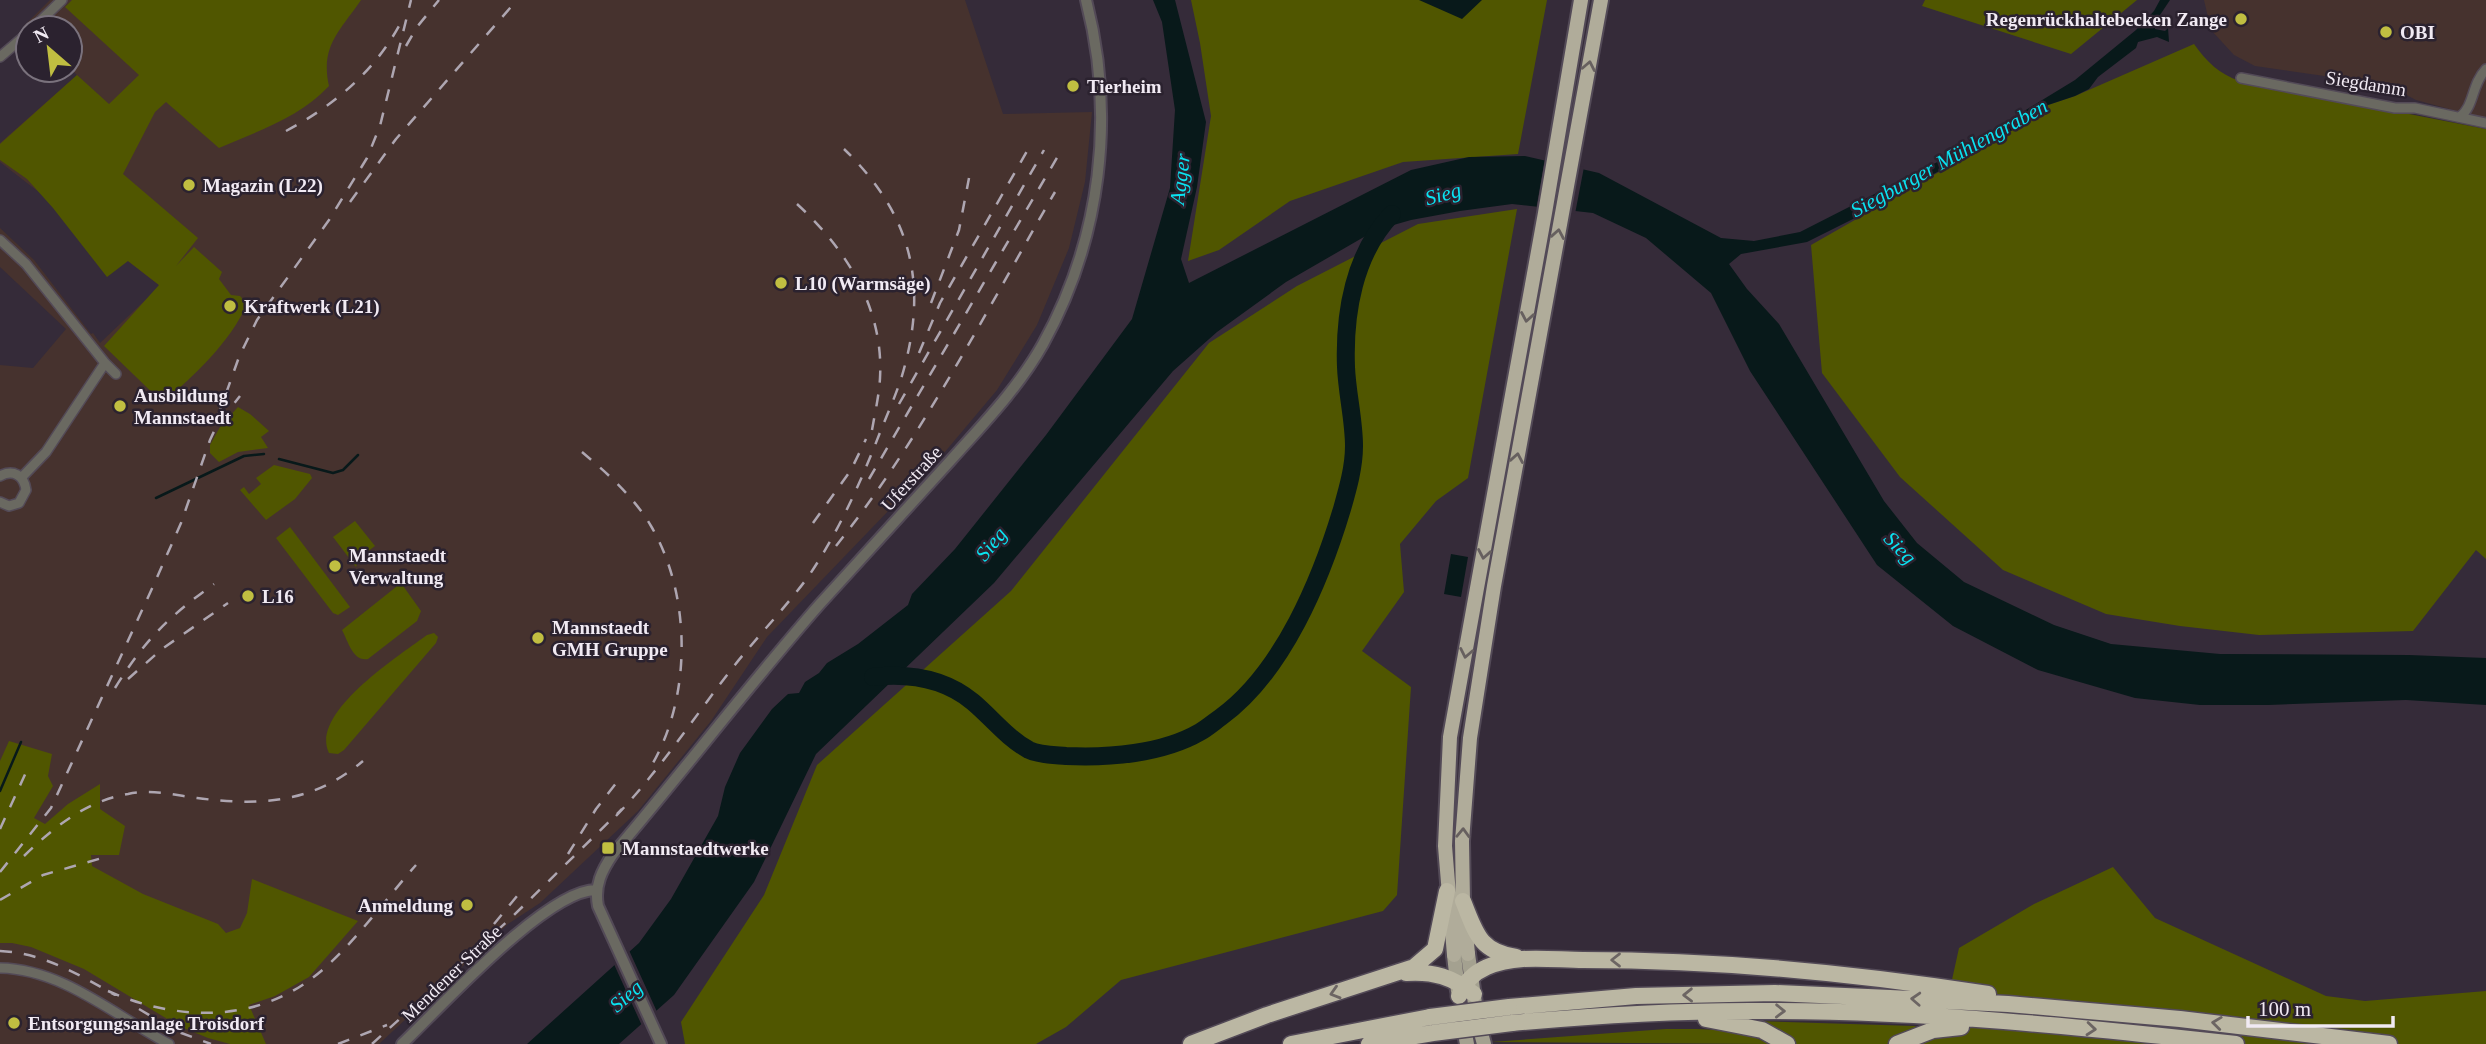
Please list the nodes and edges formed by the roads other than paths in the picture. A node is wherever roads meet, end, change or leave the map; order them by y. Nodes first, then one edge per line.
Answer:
1 (62, 0) edge
2 (1086, 0) edge
3 (1581, 0) edge
4 (1601, 0) edge
5 (48, 14) edge
6 (14, 45) edge
7 (0, 57) edge
8 (2486, 69) edge
9 (2241, 78) dead end
10 (2460, 117) junction
11 (2486, 123) edge
12 (0, 240) edge
13 (105, 363) junction
14 (117, 374) dead end
15 (0, 475) edge
16 (22, 477) junction
17 (0, 502) edge
18 (597, 890) junction
19 (1447, 891) junction
20 (1463, 901) junction
21 (1461, 955) junction
22 (1529, 959) junction
23 (0, 968) edge
24 (1400, 974) junction
25 (1465, 987) junction
26 (2091, 1011) junction
27 (1662, 1013) junction
28 (2023, 1023) junction
29 (1431, 1025) junction
30 (169, 1044) edge
31 (402, 1044) edge
32 (661, 1044) edge
33 (1191, 1044) edge
34 (1291, 1044) edge
35 (1369, 1044) edge
36 (1467, 1044) edge
37 (1484, 1044) edge
38 (1787, 1044) edge
39 (1897, 1044) edge
40 (2236, 1044) edge
41 (2389, 1044) edge

1 - 5 street
2 - 18 street, Uferstraße
3 -> 19 highway
20 -> 4 highway
6 - 7 street
8 - 10 street
9 - 10 street, Siegdamm
10 - 11 street, Siegdamm
12 - 13 street
13 - 14 street
13 - 16 street
15 - 16 street
16 - 17 street
18 - 31 street, Mendener Straße
18 - 32 street
19 - 21 highway
19 - 24 highway
20 - 21 highway
20 - 22 highway
21 - 25 main road
22 - 25 highway
26 -> 22 highway
23 - 30 street
24 - 25 highway
24 -> 33 highway
25 - 36 main road
25 - 37 main road
26 -> 29 highway, bridge
41 -> 26 highway
27 -> 28 highway
27 - 29 highway, bridge
27 - 38 highway
28 - 39 highway
28 -> 40 highway
29 - 34 highway
29 - 35 highway

